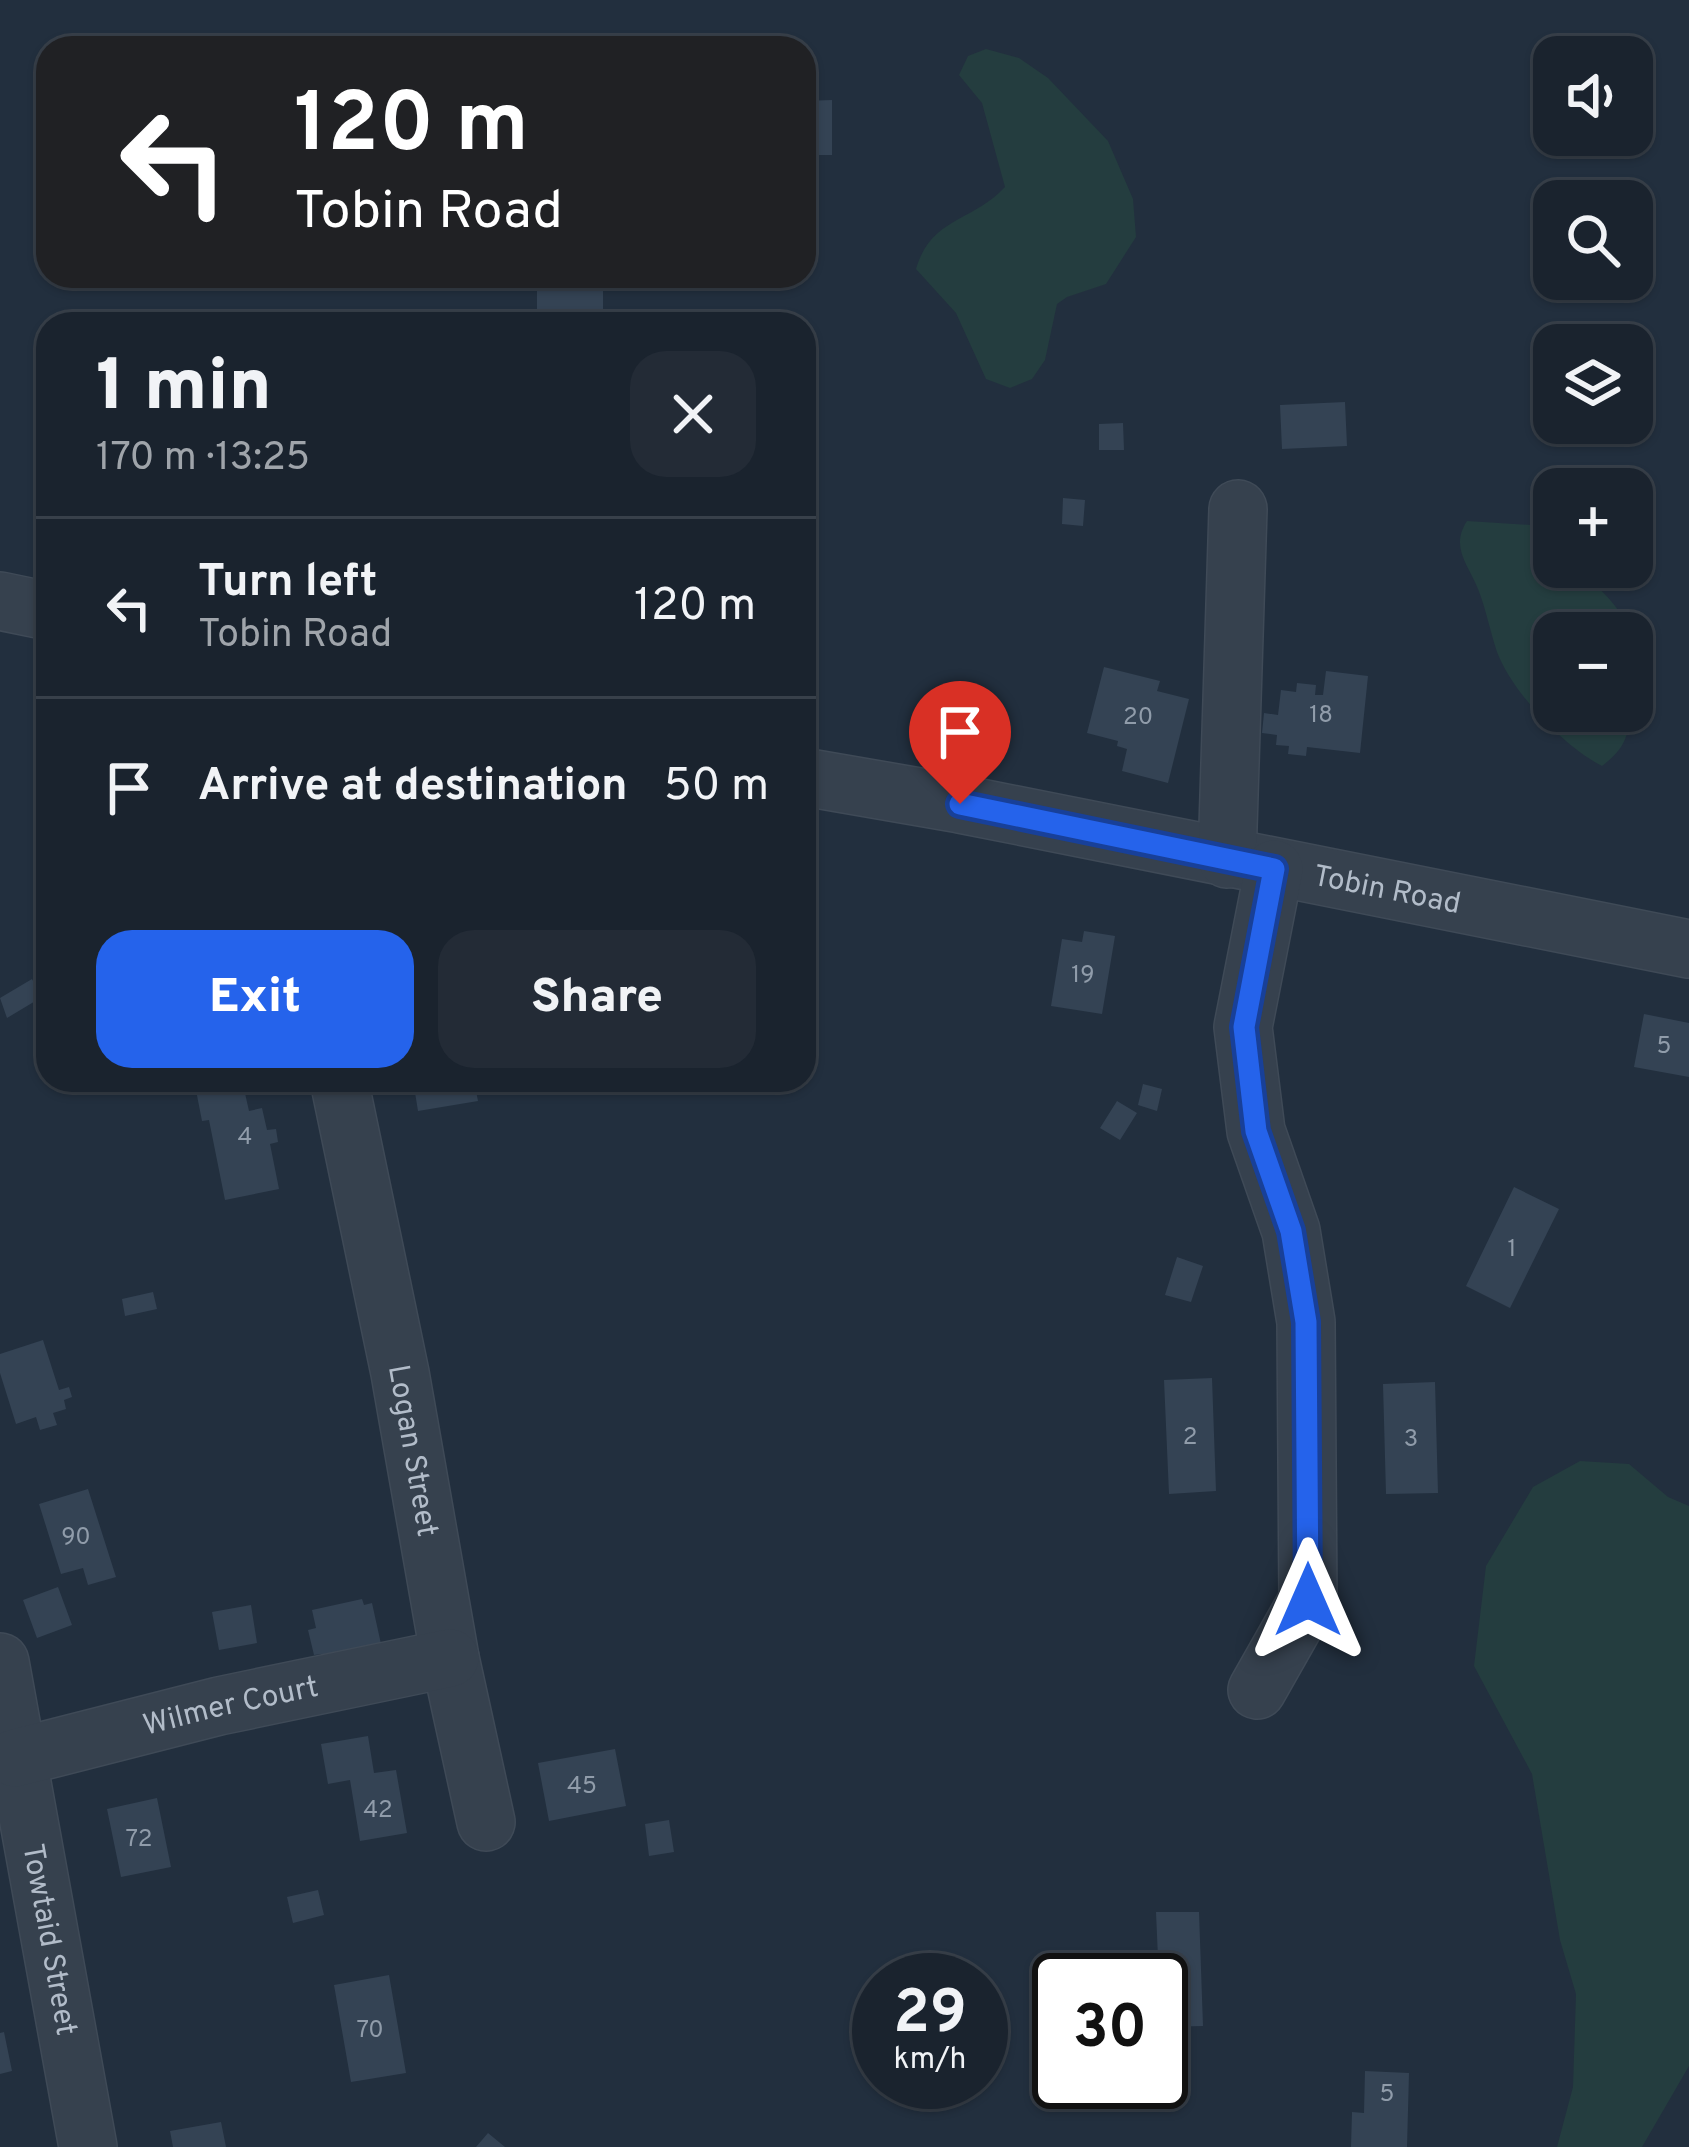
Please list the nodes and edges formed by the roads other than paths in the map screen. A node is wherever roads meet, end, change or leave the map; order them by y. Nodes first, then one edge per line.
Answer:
1 (1238, 509) dead end
2 (0, 601) edge
3 (36, 608) edge
4 (816, 779) edge
5 (1250, 864) junction
6 (1689, 949) edge
7 (341, 1092) edge
8 (450, 1658) junction
9 (0, 1662) edge
10 (1257, 1690) dead end
11 (15, 1758) junction
12 (486, 1822) dead end
13 (88, 2147) edge

1 - 5 street
2 - 3 street
4 - 5 street, Tobin Road
5 - 6 street, Tobin Road
5 - 10 street
7 - 8 street, Logan Street
8 - 11 street, Wilmer Court
8 - 12 street, Logan Street
9 - 11 street, Towtaid Street
11 - 13 street, Towtaid Street

